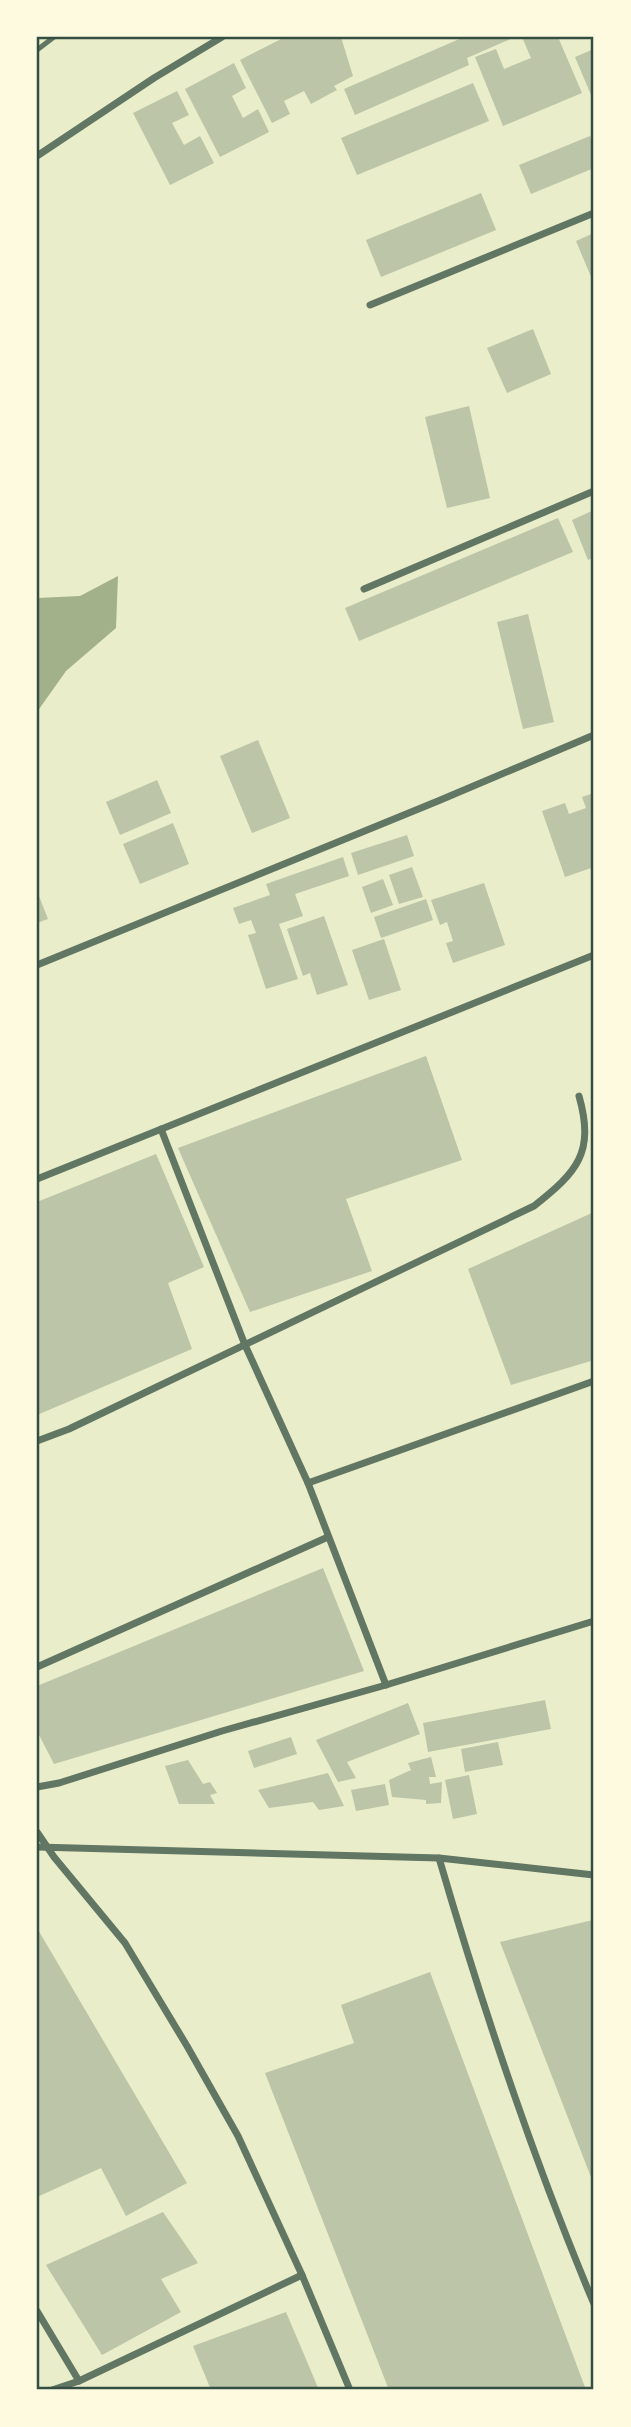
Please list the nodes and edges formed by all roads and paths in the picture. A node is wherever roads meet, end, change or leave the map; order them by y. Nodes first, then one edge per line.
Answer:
1 (54, 37) edge
2 (222, 37) edge
3 (37, 50) edge
4 (37, 156) edge
5 (594, 213) edge
6 (370, 305) dead end
7 (594, 491) edge
8 (364, 589) dead end
9 (594, 734) edge
10 (594, 956) edge
11 (37, 965) edge
12 (579, 1096) dead end
13 (161, 1129) junction
14 (37, 1179) edge
15 (246, 1345) junction
16 (594, 1381) edge
17 (37, 1441) edge
18 (308, 1483) junction
19 (328, 1536) junction
20 (594, 1621) edge
21 (37, 1667) edge
22 (386, 1685) junction
23 (37, 1787) edge
24 (37, 1832) edge
25 (37, 1847) edge
26 (439, 1858) junction
27 (594, 1875) edge
28 (302, 2275) junction
29 (594, 2304) edge
30 (37, 2311) edge
31 (79, 2381) junction
32 (52, 2390) edge
33 (350, 2390) edge

1 - 3 lane
2 - 4 street
5 - 6 street
7 - 8 street
9 - 11 street
10 - 13 street
12 - 15 street
13 - 14 street
13 - 15 street
15 - 17 street
15 - 18 street
16 - 18 street
18 - 19 street
19 - 21 street
19 - 22 street
20 - 22 street
22 - 23 street
24 - 28 street
25 - 26 street
26 - 27 street
26 - 29 street
28 - 31 street
28 - 33 street
30 - 31 street
31 - 32 street

